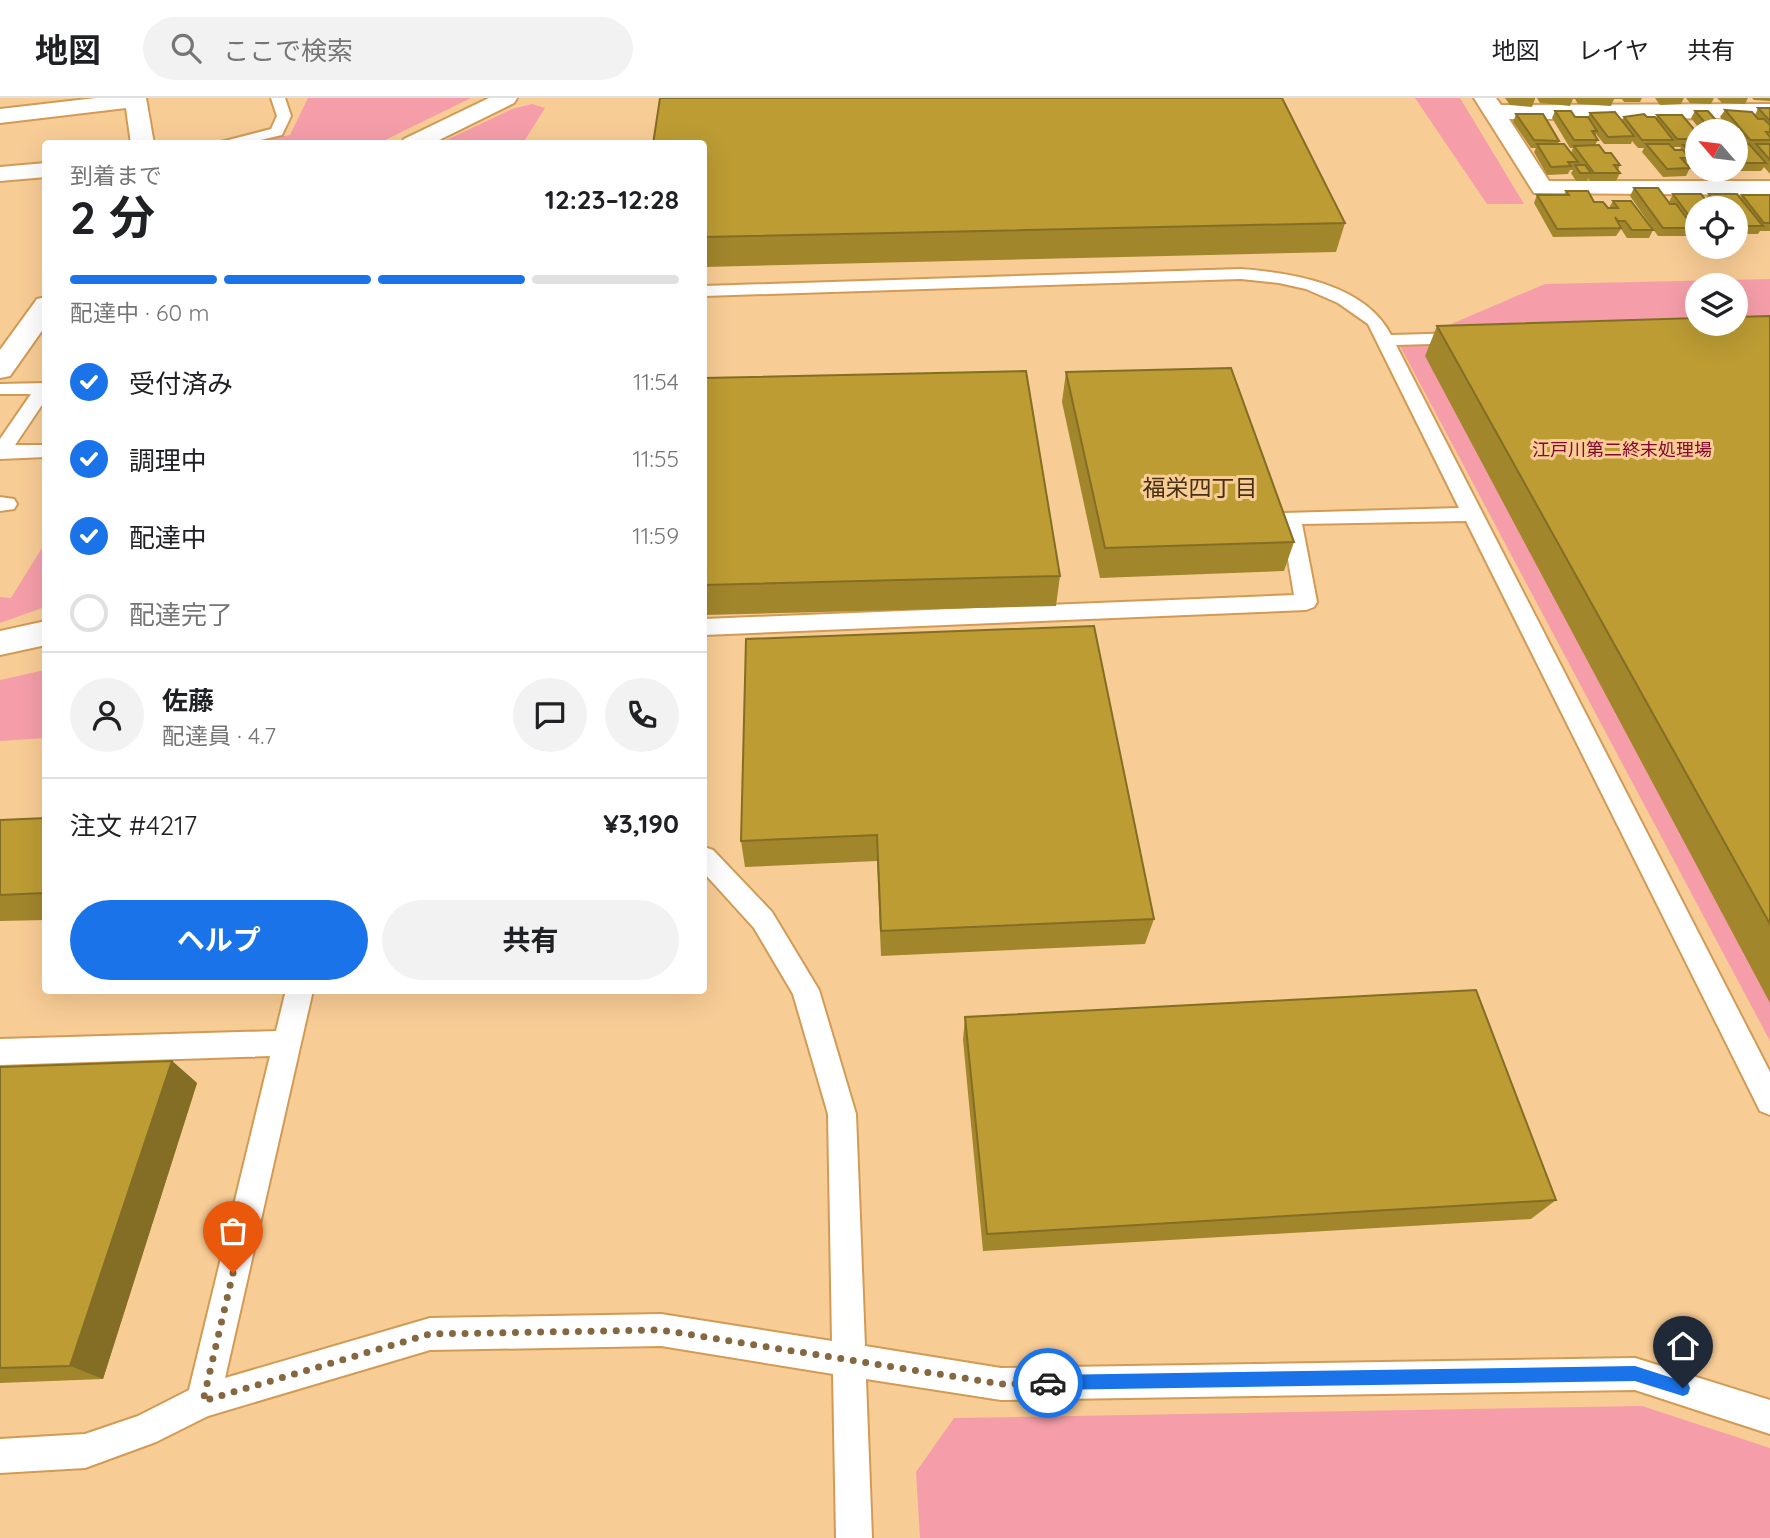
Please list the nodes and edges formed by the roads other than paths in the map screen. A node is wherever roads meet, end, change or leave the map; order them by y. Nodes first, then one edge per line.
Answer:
1 (278, 98) edge
2 (506, 98) edge
3 (135, 99) edge
4 (1490, 105) edge
5 (1770, 111) edge
6 (0, 116) edge
7 (142, 140) edge
8 (239, 140) edge
9 (420, 140) edge
10 (42, 170) edge
11 (0, 174) edge
12 (1770, 188) edge
13 (707, 290) edge
14 (42, 311) edge
15 (1481, 338) edge
16 (1384, 340) junction
17 (0, 370) edge
18 (0, 388) edge
19 (42, 388) edge
20 (42, 391) edge
21 (42, 451) edge
22 (1, 452) edge
23 (1472, 514) junction
24 (707, 627) edge
25 (42, 634) edge
26 (0, 643) edge
27 (707, 860) edge
28 (299, 994) edge
29 (287, 1043) junction
30 (0, 1052) edge
31 (1770, 1101) edge
32 (848, 1360) junction
33 (203, 1401) junction
34 (1770, 1417) edge
35 (0, 1456) edge
36 (854, 1538) edge

1 - 8 lane
2 - 9 street
3 - 6 street
3 - 7 street
4 - 5 street
4 - 12 street
10 - 11 street
13 - 16 lane
14 - 17 street
15 - 16 lane
16 - 23 lane
18 - 19 lane
20 - 22 lane
21 - 22 lane
23 - 24 lane
23 - 31 lane
25 - 26 street
27 - 32 lane
28 - 29 lane
29 - 30 lane
29 - 33 lane
32 - 33 lane
32 - 34 lane
32 - 36 lane
33 - 35 lane

